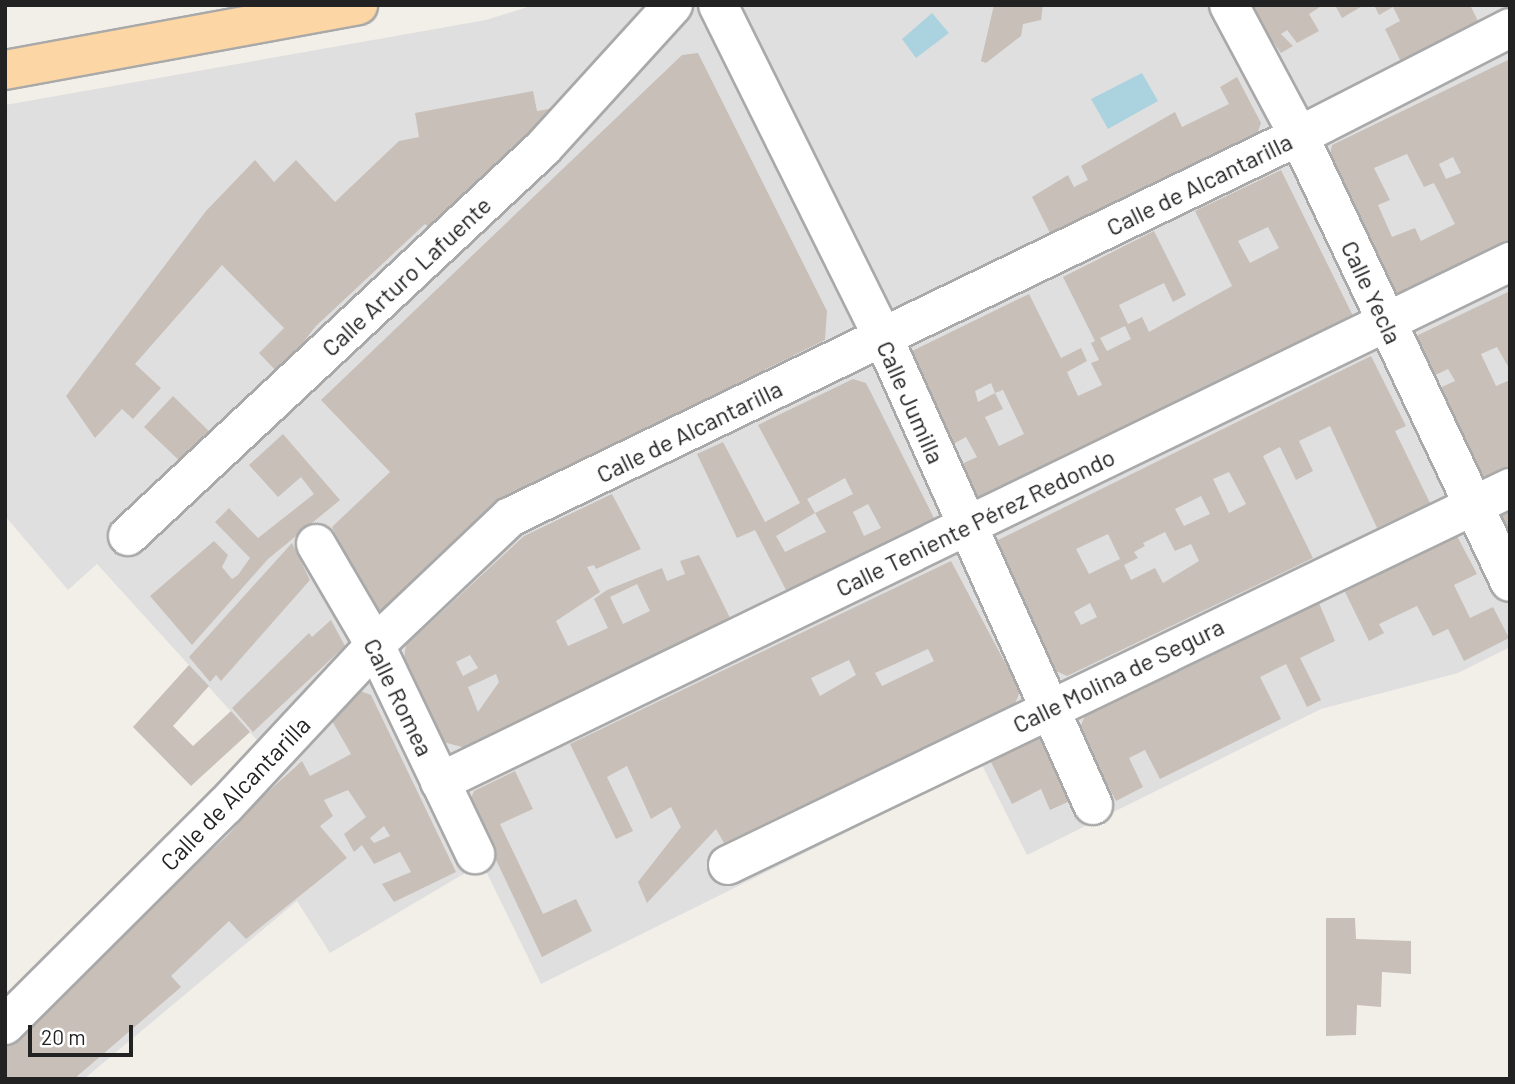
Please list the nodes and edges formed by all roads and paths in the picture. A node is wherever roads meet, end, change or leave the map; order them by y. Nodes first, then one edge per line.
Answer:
1 (358, 5) edge
2 (673, 5) edge
3 (718, 5) edge
4 (1228, 5) edge
5 (1510, 28) edge
6 (5, 70) edge
7 (1299, 135) junction
8 (1510, 262) edge
9 (1385, 321) junction
10 (883, 337) junction
11 (1510, 488) edge
12 (1472, 505) junction
13 (966, 527) junction
14 (128, 536) dead end
15 (316, 544) dead end
16 (1510, 582) edge
17 (375, 645) junction
18 (1050, 708) junction
19 (440, 782) junction
20 (1093, 805) dead end
21 (475, 854) dead end
22 (727, 864) dead end
23 (5, 1025) edge

1 - 6 main road
2 - 14 street, Calle Arturo Lafuente
3 - 10 street, Calle Jumilla
4 - 7 street, Calle Yecla
5 - 7 street, Calle de Alcantarilla
7 - 9 street, Calle Yecla
7 - 10 street, Calle de Alcantarilla
8 - 9 street, Calle Teniente Pérez Redondo
9 - 12 street, Calle Yecla
9 - 13 street, Calle Teniente Pérez Redondo
10 - 13 street, Calle Jumilla
10 - 17 street, Calle de Alcantarilla
11 - 12 street, Calle Molina de Segura
12 - 16 street, Calle Yecla
12 - 18 street, Calle Molina de Segura
13 - 18 street, Calle Jumilla
13 - 19 street, Calle Teniente Pérez Redondo
15 - 17 street, Calle Romea
17 - 19 street, Calle Romea
17 - 23 street, Calle de Alcantarilla
18 - 20 street, Calle Jumilla
18 - 22 street, Calle Molina de Segura
19 - 21 street, Calle Romea

